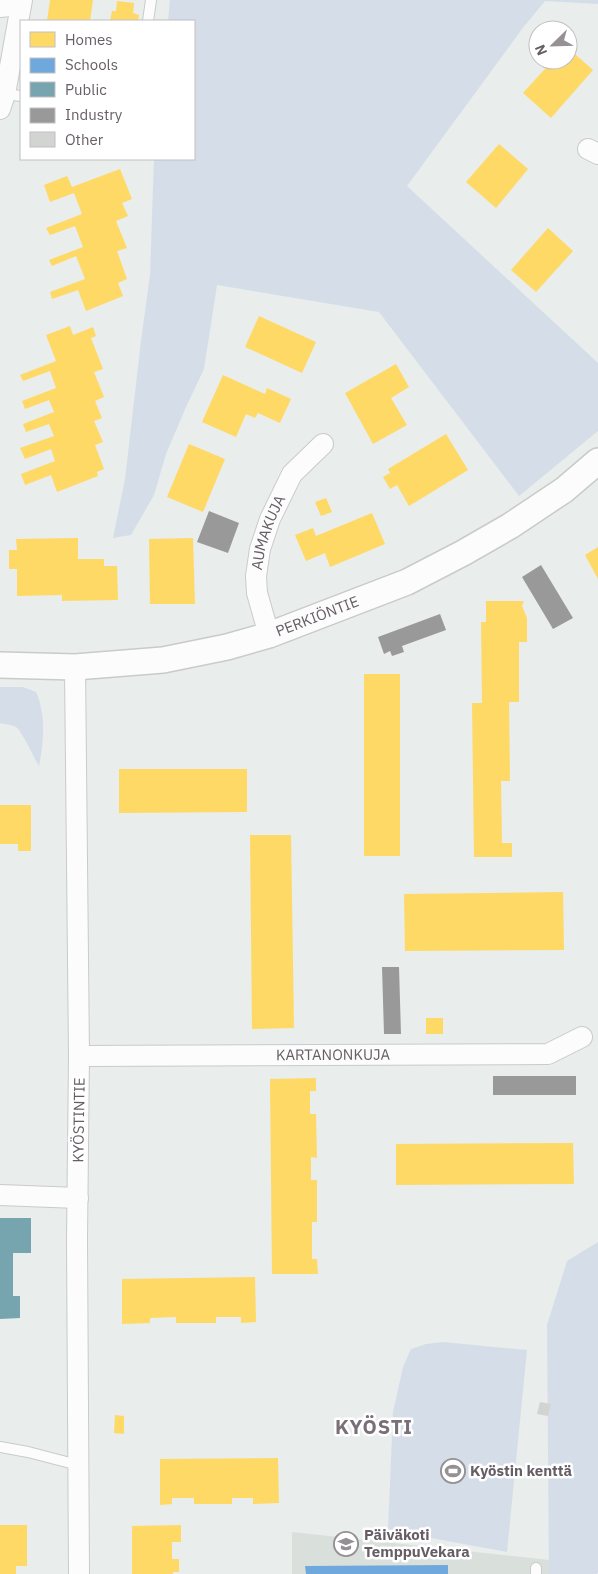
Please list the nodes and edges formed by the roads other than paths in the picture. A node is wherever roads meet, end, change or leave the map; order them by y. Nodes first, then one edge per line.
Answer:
1 (151, 0) edge
2 (22, 2) edge
3 (0, 7) edge
4 (148, 20) edge
5 (9, 100) edge
6 (323, 444) dead end
7 (598, 461) edge
8 (269, 635) junction
9 (0, 665) edge
10 (75, 666) junction
11 (582, 1037) dead end
12 (79, 1056) junction
13 (0, 1195) edge
14 (78, 1198) junction
15 (0, 1447) edge
16 (78, 1466) junction
17 (79, 1574) edge

1 - 4 lane
2 - 3 street
2 - 5 street
6 - 8 street, AUMAKUJA
7 - 8 street, PERKIÖNTIE
8 - 10 street, PERKIÖNTIE
9 - 10 street, PERKIÖNTIE
10 - 12 street, KYÖSTINTIE
11 - 12 street, KARTANONKUJA
12 - 14 street, KYÖSTINTIE
13 - 14 street
14 - 16 street, KYÖSTINTIE
15 - 16 lane
16 - 17 street, KYÖSTINTIE

